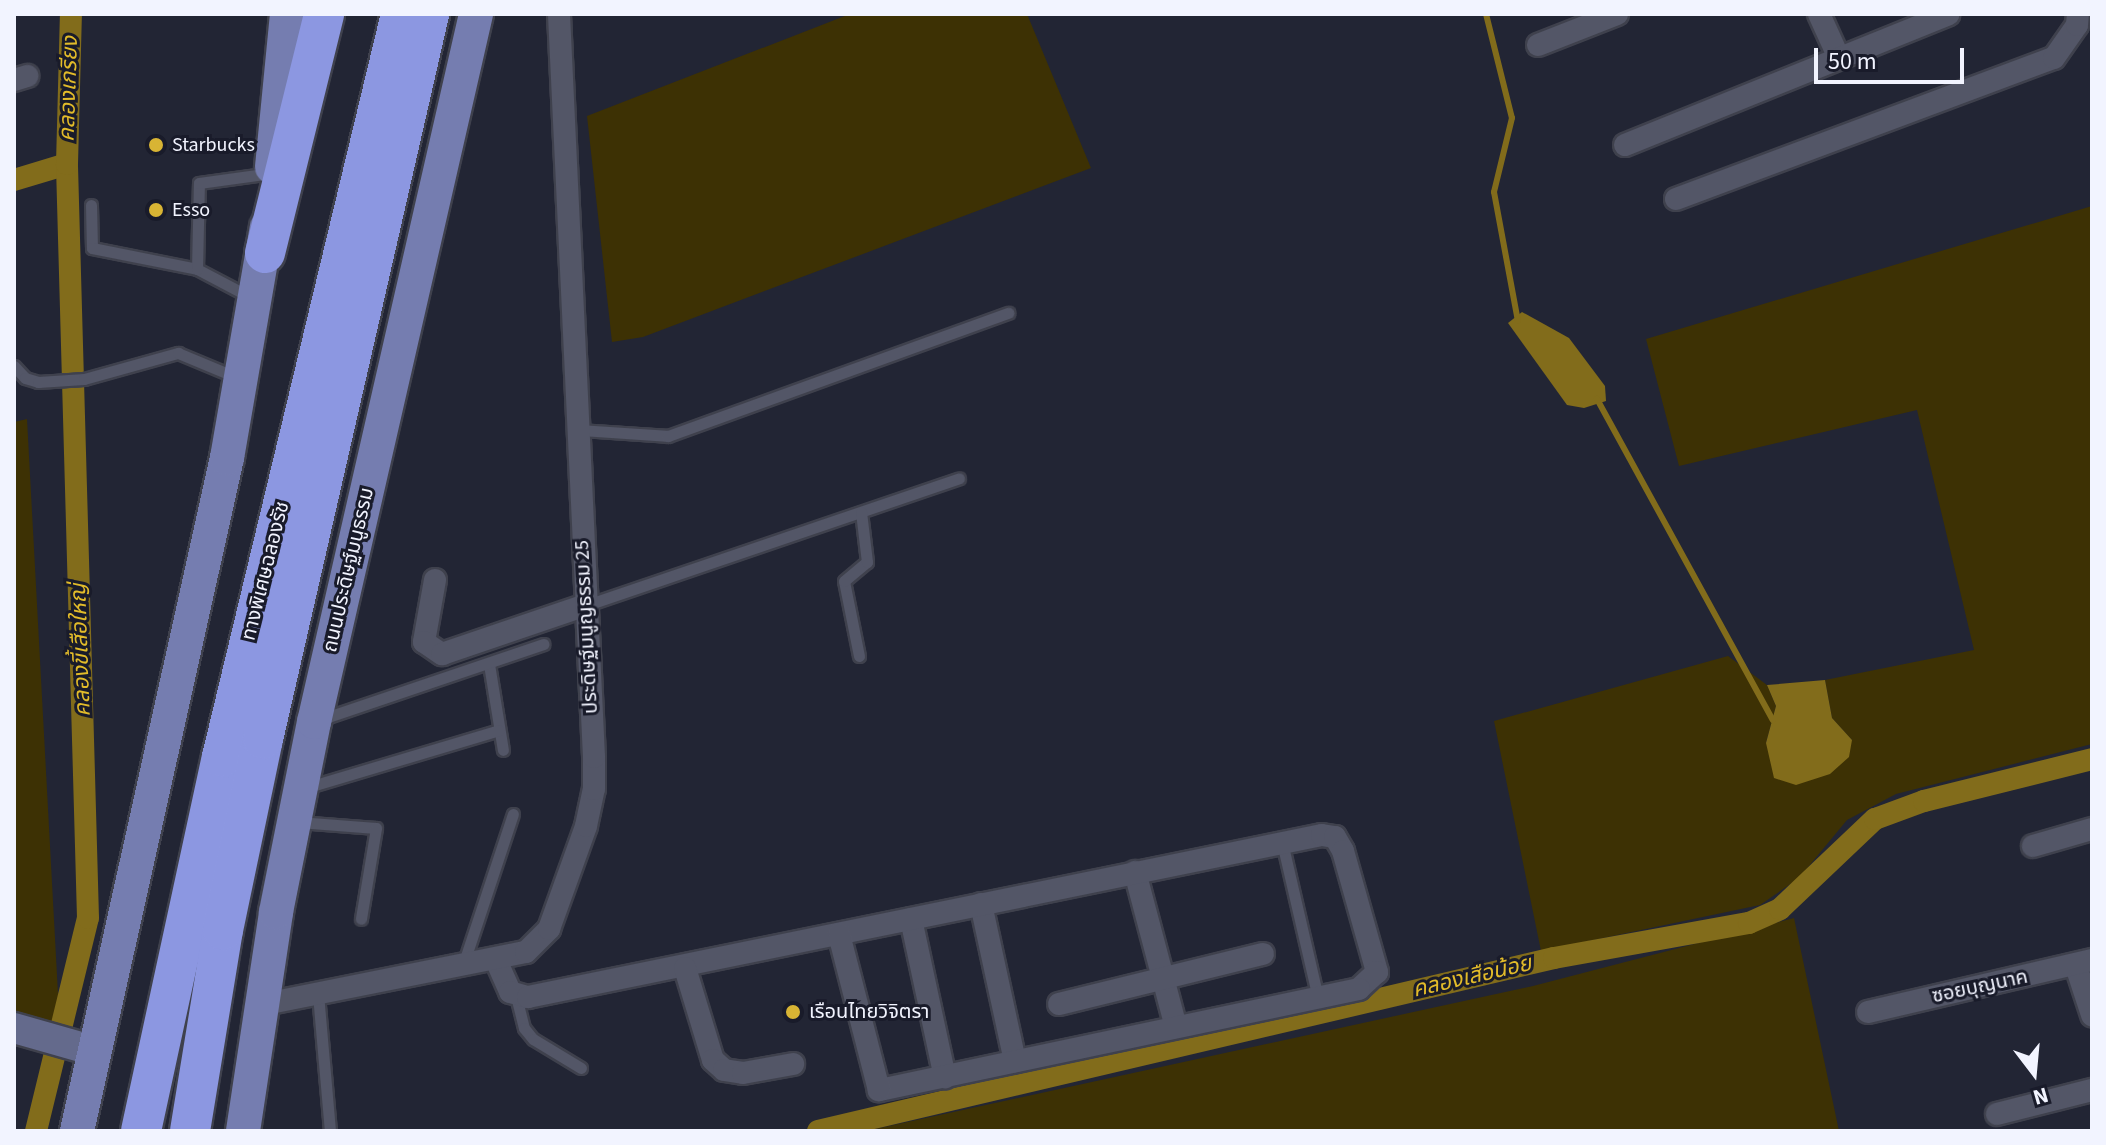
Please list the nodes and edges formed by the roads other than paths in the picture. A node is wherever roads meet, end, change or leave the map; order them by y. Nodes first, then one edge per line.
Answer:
1 (287, 14) edge
2 (324, 14) edge
3 (401, 14) edge
4 (429, 14) edge
5 (476, 14) edge
6 (559, 14) edge
7 (1617, 14) edge
8 (1819, 14) edge
9 (1949, 14) edge
10 (2078, 14) edge
11 (1538, 45) dead end
12 (1839, 58) junction
13 (1625, 145) dead end
14 (271, 173) junction
15 (1676, 199) dead end
16 (91, 205) dead end
17 (265, 253) junction
18 (197, 269) junction
19 (256, 300) junction
20 (1008, 313) dead end
21 (14, 366) edge
22 (241, 379) junction
23 (580, 430) junction
24 (959, 478) dead end
25 (861, 512) junction
26 (435, 580) dead end
27 (583, 606) junction
28 (543, 644) dead end
29 (859, 656) dead end
30 (489, 664) junction
31 (314, 722) junction
32 (499, 730) junction
33 (503, 750) dead end
34 (297, 805) junction
35 (513, 814) dead end
36 (2092, 829) edge
37 (1282, 842) junction
38 (2033, 846) dead end
39 (1135, 872) junction
40 (981, 904) junction
41 (361, 919) dead end
42 (911, 919) junction
43 (839, 934) junction
44 (1263, 954) dead end
45 (496, 960) junction
46 (2084, 963) edge
47 (463, 965) junction
48 (685, 968) junction
49 (1163, 978) junction
50 (318, 994) junction
51 (516, 996) junction
52 (1318, 998) junction
53 (1059, 1004) dead end
54 (260, 1005) junction
55 (1868, 1012) dead end
56 (2092, 1015) edge
57 (1176, 1027) junction
58 (14, 1028) edge
59 (71, 1044) junction
60 (1015, 1061) junction
61 (793, 1064) dead end
62 (581, 1068) dead end
63 (945, 1077) junction
64 (2092, 1090) edge
65 (1997, 1114) dead end
66 (77, 1131) edge
67 (141, 1131) edge
68 (190, 1131) edge
69 (243, 1131) edge
70 (330, 1131) edge

1 - 14 main road
2 - 17 highway
3 - 67 highway, ทางพิเศษฉลองรัช
4 - 68 highway, ทางพิเศษฉลองรัช
5 - 31 main road, ถนนประดิษฐ์มนูธรรม
6 - 23 street, ประดิษฐ์มนูญธรรม 25
7 - 11 street
8 - 12 street
9 - 12 street
10 - 15 street
12 - 13 street
14 - 17 main road
14 - 18 lane
16 - 18 lane
17 - 19 main road
18 - 19 lane
19 - 22 main road
20 - 23 lane
21 - 22 lane
22 - 59 main road
23 - 27 street, ประดิษฐ์มนูญธรรม 25
24 - 25 lane
25 - 27 lane
25 - 29 lane
26 - 27 street
27 - 45 street, ประดิษฐ์มนูญธรรม 25
28 - 30 lane
30 - 31 lane
30 - 32 lane
31 - 34 main road, ถนนประดิษฐ์มนูธรรม
32 - 33 lane
32 - 34 lane
34 - 41 lane
34 - 54 main road, ถนนประดิษฐ์มนูธรรม
35 - 47 lane
36 - 38 street
37 - 39 street
37 - 52 lane
37 - 52 street
39 - 40 street
39 - 49 street
40 - 42 street
40 - 60 street
42 - 43 street
42 - 63 street
43 - 48 street
43 - 63 street
44 - 49 street
45 - 47 street, ประดิษฐ์มนูญธรรม 25
45 - 51 street
46 - 55 street, ซอยบุญนาค
46 - 56 street
47 - 50 street, ประดิษฐ์มนูญธรรม 25
48 - 51 street
48 - 61 street
49 - 53 street
49 - 57 street
50 - 54 street, ประดิษฐ์มนูญธรรม 25
50 - 70 lane
51 - 62 lane
52 - 57 street
54 - 69 main road, ถนนประดิษฐ์มนูธรรม
57 - 60 street
58 - 59 street
59 - 66 main road
60 - 63 street
64 - 65 street

